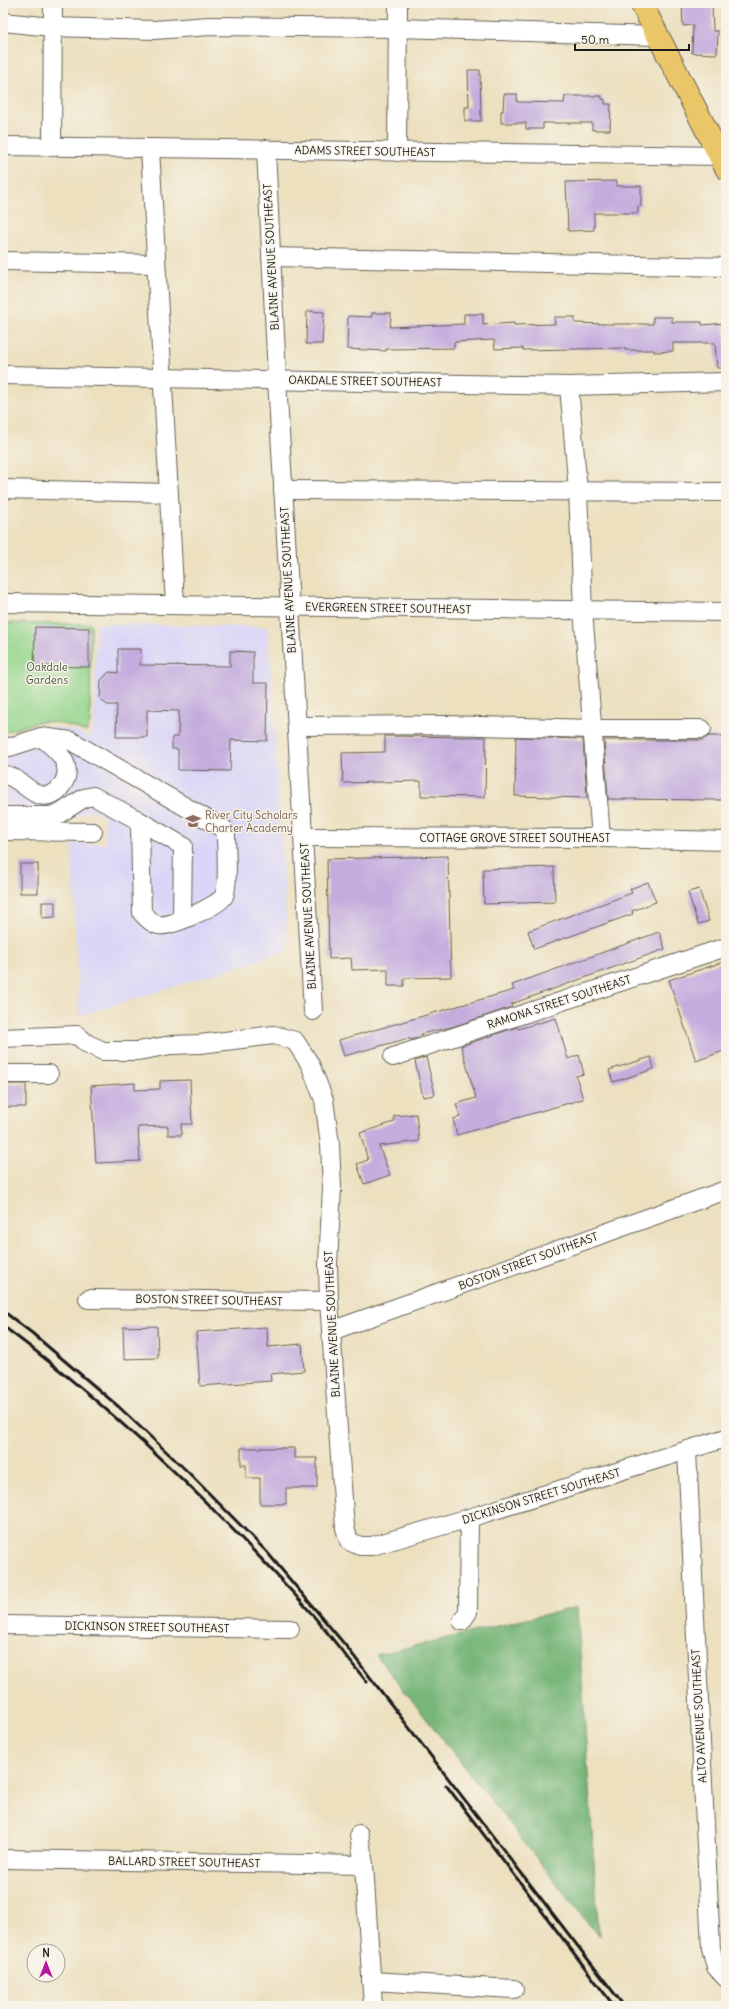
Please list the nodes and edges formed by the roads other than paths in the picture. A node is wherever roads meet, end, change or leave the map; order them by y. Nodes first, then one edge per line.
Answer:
1 (52, 3) edge
2 (398, 3) edge
3 (641, 3) edge
4 (3, 22) edge
5 (52, 27) junction
6 (398, 28) junction
7 (658, 36) junction
8 (3, 146) edge
9 (52, 147) junction
10 (150, 148) junction
11 (266, 149) junction
12 (396, 152) junction
13 (724, 160) edge
14 (271, 258) junction
15 (3, 261) edge
16 (156, 264) junction
17 (726, 267) edge
18 (3, 375) edge
19 (162, 377) junction
20 (277, 379) junction
21 (726, 382) edge
22 (569, 386) junction
23 (3, 489) edge
24 (283, 490) junction
25 (578, 491) junction
26 (726, 492) edge
27 (169, 493) junction
28 (3, 603) edge
29 (175, 606) junction
30 (290, 607) junction
31 (583, 610) junction
32 (726, 612) edge
33 (297, 726) junction
34 (592, 729) junction
35 (702, 729) dead end
36 (42, 737) junction
37 (3, 747) edge
38 (3, 775) edge
39 (3, 816) edge
40 (136, 818) junction
41 (3, 831) edge
42 (93, 832) dead end
43 (304, 838) junction
44 (601, 838) junction
45 (726, 842) edge
46 (182, 918) junction
47 (726, 947) edge
48 (313, 1011) dead end
49 (3, 1038) edge
50 (393, 1057) dead end
51 (3, 1074) edge
52 (50, 1074) dead end
53 (726, 1190) edge
54 (88, 1299) dead end
55 (329, 1301) junction
56 (331, 1331) junction
57 (726, 1438) edge
58 (687, 1451) junction
59 (470, 1518) junction
60 (354, 1544) joint
61 (462, 1621) dead end
62 (3, 1625) edge
63 (290, 1629) dead end
64 (359, 1834) dead end
65 (3, 1859) edge
66 (364, 1865) junction
67 (726, 1978) edge
68 (371, 1981) junction
69 (514, 1989) dead end
70 (372, 2006) edge

1 - 5 street
2 - 6 street
3 - 7 main road
4 - 5 street
5 - 6 street
5 - 9 street
6 - 7 street
6 - 12 street
7 - 13 main road
8 - 9 street, ADAMS STREET SOUTHEAST
9 - 10 street, ADAMS STREET SOUTHEAST
10 - 11 street, ADAMS STREET SOUTHEAST
10 - 16 street
11 - 12 street, ADAMS STREET SOUTHEAST
11 - 14 street, BLAINE AVENUE SOUTHEAST
12 - 13 street, ADAMS STREET SOUTHEAST
14 - 17 street
14 - 20 street, BLAINE AVENUE SOUTHEAST
15 - 16 street
16 - 19 street
18 - 19 street, OAKDALE STREET SOUTHEAST
19 - 20 street, OAKDALE STREET SOUTHEAST
19 - 27 street
20 - 22 street, OAKDALE STREET SOUTHEAST
20 - 24 street, BLAINE AVENUE SOUTHEAST
21 - 22 street, OAKDALE STREET SOUTHEAST
22 - 25 street
23 - 27 street
24 - 25 street
24 - 30 street, BLAINE AVENUE SOUTHEAST
25 - 26 street
25 - 31 street
27 - 29 street
28 - 29 street, EVERGREEN STREET SOUTHEAST
29 - 30 street, EVERGREEN STREET SOUTHEAST
30 - 31 street, EVERGREEN STREET SOUTHEAST
30 - 33 street, BLAINE AVENUE SOUTHEAST
31 - 32 street, EVERGREEN STREET SOUTHEAST
31 - 34 street
33 - 34 street
33 - 43 street, BLAINE AVENUE SOUTHEAST
34 - 35 street
34 - 44 street
36 - 37 street
36 - 38 street
36 - 46 street
39 - 40 street
40 - 46 street
40 - 46 street
41 - 42 street
43 - 44 street, COTTAGE GROVE STREET SOUTHEAST
43 - 48 street, BLAINE AVENUE SOUTHEAST
44 - 45 street, COTTAGE GROVE STREET SOUTHEAST
47 - 50 street, RAMONA STREET SOUTHEAST
49 - 55 street, BLAINE AVENUE SOUTHEAST
51 - 52 street
53 - 56 street, BOSTON STREET SOUTHEAST
54 - 55 street, BOSTON STREET SOUTHEAST
55 - 56 street, BLAINE AVENUE SOUTHEAST
56 - 60 street, BLAINE AVENUE SOUTHEAST
57 - 58 street, DICKINSON STREET SOUTHEAST
58 - 59 street, DICKINSON STREET SOUTHEAST
58 - 67 street, ALTO AVENUE SOUTHEAST
59 - 60 street, DICKINSON STREET SOUTHEAST
59 - 61 street
62 - 63 street, DICKINSON STREET SOUTHEAST
64 - 66 street
65 - 66 street, BALLARD STREET SOUTHEAST
66 - 68 street
68 - 69 street
68 - 70 street

